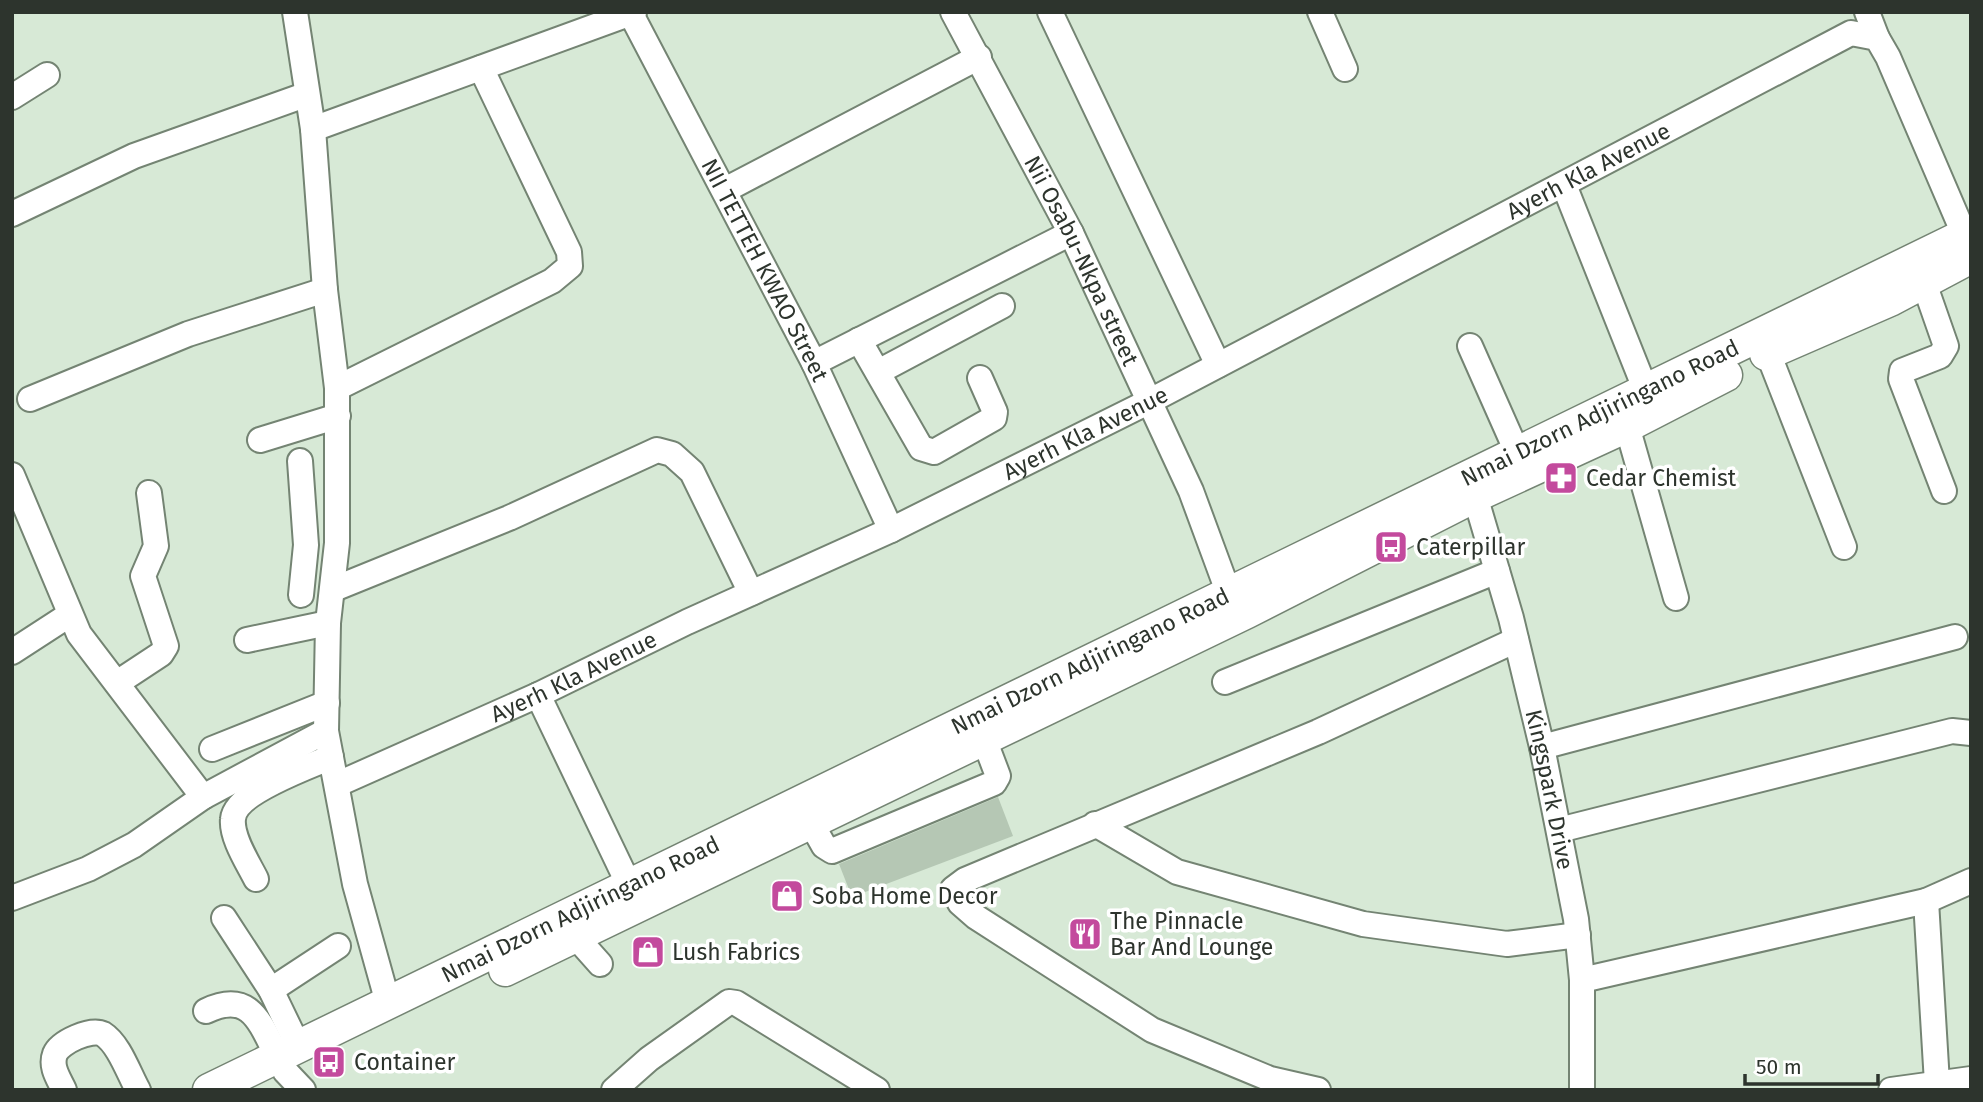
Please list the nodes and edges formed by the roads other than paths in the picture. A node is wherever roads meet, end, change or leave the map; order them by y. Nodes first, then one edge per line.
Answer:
1 (295, 12) edge
2 (953, 12) edge
3 (1050, 12) edge
4 (1320, 12) edge
5 (1867, 12) edge
6 (633, 13) edge
7 (1877, 38) junction
8 (979, 57) junction
9 (481, 68) junction
10 (1345, 69) dead end
11 (47, 75) dead end
12 (305, 95) junction
13 (12, 97) edge
14 (313, 129) junction
15 (1564, 185) junction
16 (725, 190) junction
17 (12, 214) edge
18 (1070, 233) junction
19 (1969, 241) edge
20 (1924, 283) junction
21 (325, 290) junction
22 (1002, 306) dead end
23 (859, 340) junction
24 (1470, 346) dead end
25 (1768, 353) junction
26 (814, 363) junction
27 (1218, 365) junction
28 (878, 372) junction
29 (980, 378) dead end
30 (337, 388) junction
31 (1646, 390) junction
32 (30, 399) dead end
33 (1150, 401) junction
34 (338, 416) junction
35 (1627, 426) junction
36 (260, 440) dead end
37 (1517, 452) junction
38 (300, 461) dead end
39 (12, 475) edge
40 (1944, 491) dead end
41 (149, 493) dead end
42 (1475, 496) junction
43 (891, 530) junction
44 (337, 542) junction
45 (306, 545) junction
46 (1844, 547) dead end
47 (1497, 571) junction
48 (334, 589) junction
49 (751, 593) junction
50 (1229, 594) junction
51 (301, 595) dead end
52 (1676, 598) dead end
53 (69, 615) junction
54 (328, 623) junction
55 (1955, 637) dead end
56 (247, 640) dead end
57 (1516, 640) junction
58 (12, 652) edge
59 (1225, 682) dead end
60 (117, 683) junction
61 (538, 695) junction
62 (327, 703) junction
63 (326, 731) junction
64 (1971, 733) edge
65 (984, 739) junction
66 (1542, 747) junction
67 (212, 749) dead end
68 (331, 757) junction
69 (338, 784) junction
70 (203, 797) junction
71 (1095, 824) junction
72 (789, 826) junction
73 (1559, 830) junction
74 (256, 879) dead end
75 (1971, 881) edge
76 (629, 886) junction
77 (12, 898) edge
78 (1926, 901) junction
79 (224, 918) dead end
80 (1578, 936) junction
81 (576, 937) junction
82 (338, 946) dead end
83 (600, 964) dead end
84 (1582, 980) junction
85 (271, 990) junction
86 (388, 1003) junction
87 (206, 1011) dead end
88 (291, 1066) edge
89 (1971, 1079) edge
90 (1937, 1083) junction
91 (130, 1087) edge
92 (64, 1090) edge
93 (209, 1090) edge
94 (247, 1090) edge
95 (614, 1090) edge
96 (877, 1090) edge
97 (1318, 1090) edge
98 (1582, 1090) edge
99 (1891, 1090) edge

1 - 12 street
2 - 8 street, Nii Osabu-Nkpa street
3 - 27 street
4 - 10 street
5 - 7 street
6 - 9 street
6 - 16 street, NII TETTEH KWAO Street
7 - 15 street, Ayerh Kla Avenue
7 - 19 street
8 - 16 street
8 - 18 street, Nii Osabu-Nkpa street
9 - 14 street
9 - 30 street
11 - 13 street
12 - 14 street
12 - 17 street
14 - 21 street
15 - 27 street, Ayerh Kla Avenue
15 - 31 street
16 - 26 street, NII TETTEH KWAO Street
18 - 23 street
18 - 33 street, Nii Osabu-Nkpa street
19 - 20 main road, Nmai Dzorn Adjiringano Road
19 - 31 main road, Nmai Dzorn Adjiringano Road
20 - 25 main road, Nmai Dzorn Adjiringano Road
20 - 40 street
21 - 30 street
21 - 32 street
22 - 28 street
23 - 26 street
23 - 28 street
24 - 37 street
25 - 35 main road, Nmai Dzorn Adjiringano Road
25 - 46 street
26 - 43 street, NII TETTEH KWAO Street
27 - 33 street, Ayerh Kla Avenue
28 - 29 street
30 - 34 street
31 - 37 main road, Nmai Dzorn Adjiringano Road
33 - 43 street, Ayerh Kla Avenue
33 - 50 street, Nii Osabu-Nkpa street
34 - 36 street
34 - 44 street
35 - 42 main road, Nmai Dzorn Adjiringano Road
35 - 52 street
37 - 50 main road, Nmai Dzorn Adjiringano Road
38 - 45 street
39 - 53 street
41 - 60 street
42 - 47 street, Kingspark Drive
42 - 65 main road, Nmai Dzorn Adjiringano Road
43 - 49 street, Ayerh Kla Avenue
44 - 45 street
44 - 48 street
45 - 51 street
47 - 57 street, Kingspark Drive
47 - 59 street
48 - 49 street
48 - 54 street
49 - 61 street, Ayerh Kla Avenue
50 - 72 main road, Nmai Dzorn Adjiringano Road
53 - 58 street
53 - 60 street
54 - 56 street
54 - 62 street
55 - 66 street
57 - 66 street, Kingspark Drive
57 - 71 street
60 - 70 street
61 - 69 street, Ayerh Kla Avenue
61 - 76 street
62 - 63 street
62 - 67 street
63 - 68 street
63 - 70 street
64 - 73 street
65 - 72 main road, Nmai Dzorn Adjiringano Road
65 - 72 street
66 - 73 street, Kingspark Drive
68 - 69 street
68 - 74 street
69 - 86 street
70 - 77 street
71 - 80 street
71 - 97 street
72 - 76 main road, Nmai Dzorn Adjiringano Road
72 - 81 main road, Nmai Dzorn Adjiringano Road
73 - 80 street, Kingspark Drive
75 - 78 street
76 - 86 main road, Nmai Dzorn Adjiringano Road
78 - 84 street
78 - 90 street
79 - 85 street
80 - 84 street, Kingspark Drive
81 - 83 street
81 - 88 main road, Nmai Dzorn Adjiringano Road
82 - 85 street
84 - 98 street, Kingspark Drive
85 - 88 street
86 - 88 main road, Nmai Dzorn Adjiringano Road
87 - 88 street
88 - 93 main road, Nmai Dzorn Adjiringano Road
88 - 94 main road, Nmai Dzorn Adjiringano Road
89 - 90 street
90 - 99 street
91 - 92 street
95 - 96 street

